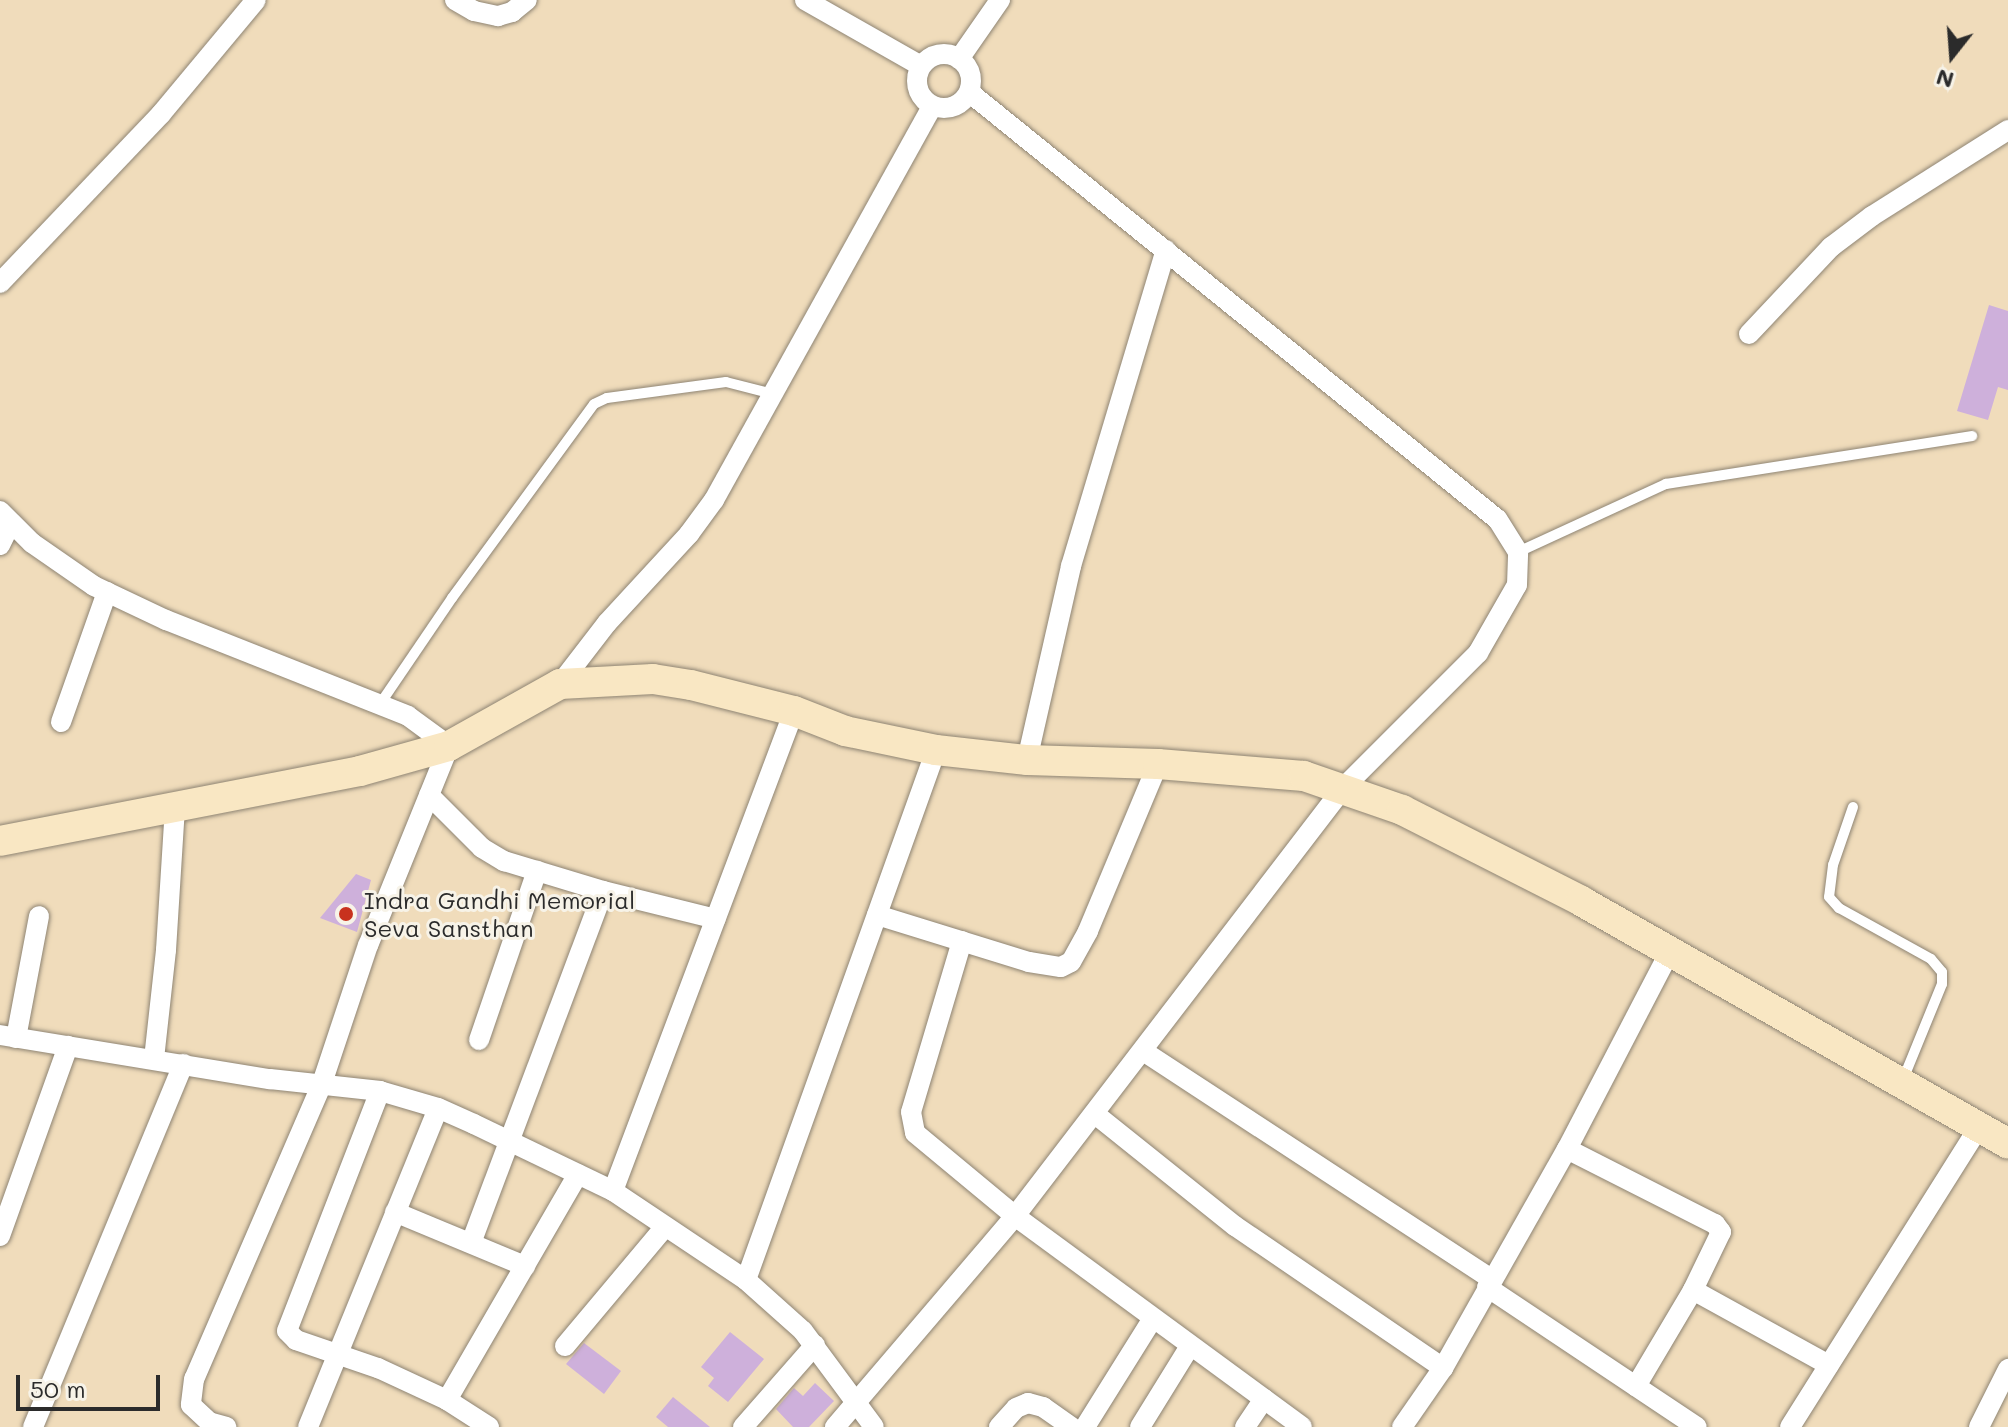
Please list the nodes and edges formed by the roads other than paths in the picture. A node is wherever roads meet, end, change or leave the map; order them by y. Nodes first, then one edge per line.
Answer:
1 (256, 0) edge
2 (455, 0) edge
3 (527, 0) edge
4 (805, 0) edge
5 (1000, 0) edge
6 (959, 59) junction
7 (921, 66) junction
8 (969, 92) junction
9 (932, 106) junction
10 (2008, 130) edge
11 (1166, 250) junction
12 (0, 283) edge
13 (1749, 334) dead end
14 (773, 394) junction
15 (1972, 436) dead end
16 (5, 516) edge
17 (0, 545) edge
18 (1518, 552) junction
19 (107, 592) junction
20 (560, 684) junction
21 (380, 704) junction
22 (794, 711) junction
23 (61, 722) dead end
24 (449, 746) junction
25 (936, 750) junction
26 (1027, 760) junction
27 (1158, 764) junction
28 (1344, 787) junction
29 (429, 795) junction
30 (175, 806) junction
31 (1853, 807) dead end
32 (0, 841) edge
33 (537, 871) junction
34 (603, 891) junction
35 (877, 915) junction
36 (39, 916) dead end
37 (716, 919) junction
38 (962, 941) junction
39 (1669, 953) junction
40 (8, 1036) edge
41 (479, 1040) dead end
42 (68, 1046) junction
43 (1143, 1051) junction
44 (154, 1059) junction
45 (183, 1064) junction
46 (1901, 1083) junction
47 (321, 1086) junction
48 (380, 1091) junction
49 (438, 1108) junction
50 (1095, 1114) junction
51 (1979, 1127) junction
52 (511, 1143) junction
53 (2008, 1144) edge
54 (1567, 1149) junction
55 (578, 1174) junction
56 (613, 1191) junction
57 (395, 1212) junction
58 (1015, 1216) junction
59 (664, 1228) junction
60 (0, 1236) edge
61 (471, 1243) junction
62 (525, 1266) junction
63 (746, 1280) junction
64 (1489, 1283) junction
65 (1693, 1290) junction
66 (1153, 1318) junction
67 (815, 1345) junction
68 (565, 1346) dead end
69 (1190, 1346) junction
70 (337, 1355) junction
71 (1829, 1365) junction
72 (1443, 1368) junction
73 (2008, 1369) edge
74 (1636, 1386) junction
75 (1264, 1399) junction
76 (447, 1400) junction
77 (856, 1401) junction
78 (33, 1427) edge
79 (226, 1427) edge
80 (308, 1427) edge
81 (489, 1427) edge
82 (743, 1427) edge
83 (835, 1427) edge
84 (874, 1427) edge
85 (999, 1427) edge
86 (1072, 1427) edge
87 (1085, 1427) edge
88 (1140, 1427) edge
89 (1245, 1427) edge
90 (1302, 1427) edge
91 (1402, 1427) edge
92 (1697, 1427) edge
93 (1790, 1427) edge
94 (1979, 1427) edge

1 - 12 street
2 - 3 street
4 - 7 street
5 - 6 street
6 - 7 street
6 - 8 street
7 - 9 street
8 - 9 street
8 - 11 street
9 - 14 street
10 - 13 street
11 - 18 street
11 - 26 street
14 - 20 street
14 - 21 lane
15 - 18 lane
16 - 17 street
16 - 19 street
18 - 28 street
19 - 21 street
19 - 23 street
20 - 22 street
20 - 24 street
21 - 24 street
22 - 25 street
22 - 37 street
24 - 29 street
24 - 30 street
25 - 26 street
25 - 35 street
26 - 27 street
27 - 28 street
27 - 38 street
28 - 39 street
28 - 43 street
29 - 33 street
29 - 47 street
30 - 32 street
30 - 44 street
31 - 46 lane
33 - 34 street
33 - 41 street
34 - 37 street
34 - 52 street
35 - 38 street
35 - 63 street
36 - 40 street
37 - 56 street
38 - 58 street
39 - 46 street
39 - 54 street
40 - 42 street
42 - 44 street
42 - 60 street
43 - 50 street
43 - 64 street
44 - 45 street
45 - 47 street
45 - 78 street
46 - 51 street
47 - 48 street
47 - 79 street
48 - 49 street
48 - 70 street
49 - 52 street
49 - 57 street
50 - 58 street
50 - 72 street
51 - 53 street
51 - 71 street
52 - 55 street
52 - 61 street
54 - 64 street
54 - 65 street
55 - 56 street
55 - 62 street
56 - 59 street
57 - 61 street
57 - 70 street
58 - 66 street
58 - 77 street
59 - 63 street
59 - 68 street
61 - 62 street
62 - 76 street
63 - 67 street
64 - 72 street
64 - 74 street
65 - 71 street
65 - 74 street
66 - 69 street
66 - 87 street
67 - 77 street
67 - 82 street
69 - 75 street
69 - 88 street
70 - 76 street
70 - 80 street
71 - 93 street
72 - 91 street
73 - 94 street
74 - 92 street
75 - 89 street
75 - 90 street
76 - 81 street
77 - 83 street
77 - 84 street
85 - 86 street

